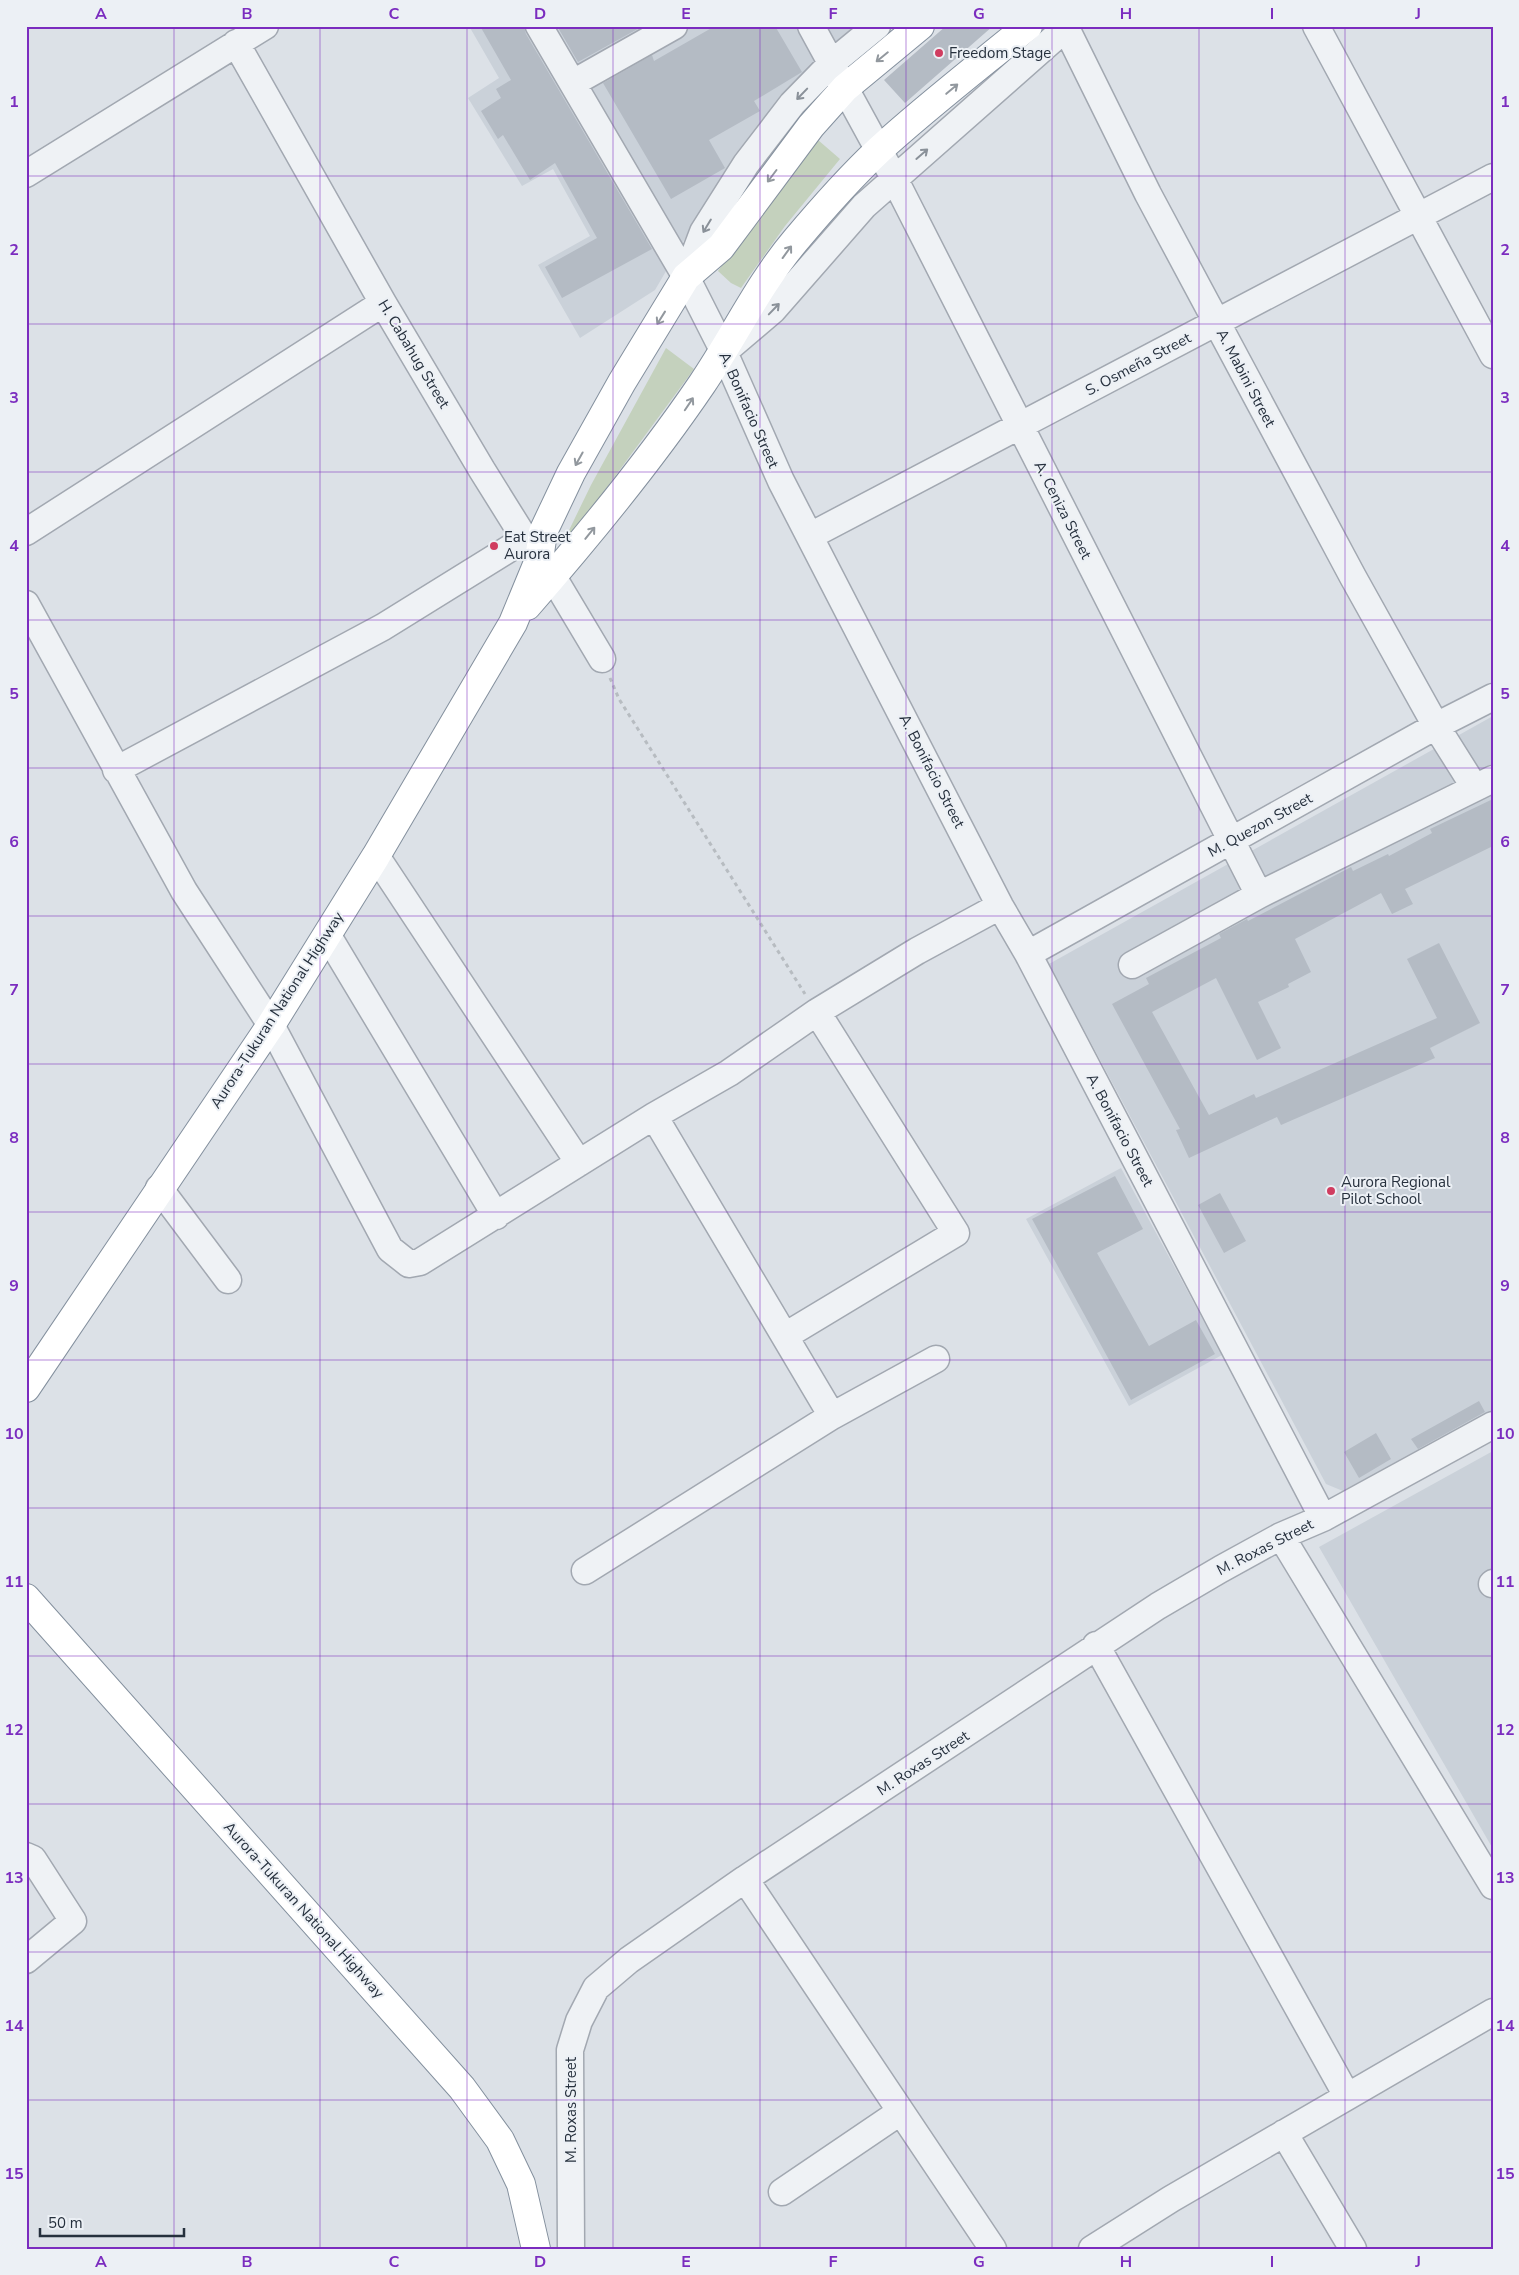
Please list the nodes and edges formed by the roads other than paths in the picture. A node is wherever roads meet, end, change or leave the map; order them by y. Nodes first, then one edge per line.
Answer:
1 (264, 26) edge
2 (539, 26) edge
3 (674, 26) edge
4 (811, 26) edge
5 (877, 26) edge
6 (920, 26) edge
7 (1028, 26) edge
8 (1316, 26) edge
9 (1066, 27) edge
10 (236, 43) junction
11 (832, 63) junction
12 (573, 83) junction
13 (845, 88) junction
14 (879, 150) junction
15 (26, 174) edge
16 (1493, 177) edge
17 (894, 178) junction
18 (1418, 217) junction
19 (686, 277) junction
20 (384, 303) junction
21 (1217, 323) junction
22 (724, 352) junction
23 (1493, 356) edge
24 (1020, 426) junction
25 (26, 532) edge
26 (810, 536) junction
27 (539, 559) junction
28 (26, 604) edge
29 (602, 659) road end
30 (1493, 696) edge
31 (1436, 726) junction
32 (116, 770) junction
33 (1484, 784) edge
34 (1232, 841) junction
35 (376, 856) junction
36 (1259, 895) junction
37 (1000, 906) junction
38 (328, 936) junction
39 (1028, 954) junction
40 (1132, 965) dead end
41 (817, 1012) junction
42 (271, 1025) junction
43 (654, 1116) junction
44 (580, 1163) junction
45 (159, 1188) junction
46 (496, 1216) junction
47 (228, 1280) dead end
48 (785, 1336) junction
49 (936, 1359) dead end
50 (26, 1388) edge
51 (832, 1416) junction
52 (1493, 1425) edge
53 (1323, 1518) junction
54 (1281, 1536) junction
55 (585, 1571) dead end
56 (26, 1598) edge
57 (1096, 1645) junction
58 (26, 1856) edge
59 (745, 1879) junction
60 (1493, 1886) edge
61 (26, 1960) edge
62 (1493, 2012) edge
63 (1347, 2096) junction
64 (900, 2112) junction
65 (1284, 2133) junction
66 (782, 2192) dead end
67 (536, 2249) edge
68 (571, 2249) edge
69 (993, 2249) edge
70 (1092, 2249) edge
71 (1353, 2249) edge

1 - 10 street
2 - 12 street, A. Bonifacio Street
3 - 12 street
4 - 11 street, A. Ceniza Street
5 - 11 street, Aurora-Tukuran National Highway
6 -> 13 highway, Aurora-Tukuran National Highway
14 -> 7 highway, Aurora-Tukuran National Highway
8 - 18 street
17 -> 9 street, Aurora-Tukuran National Highway
9 - 21 street, A. Mabini Street
10 - 15 street
10 - 20 street, H. Cabahug Street
11 - 13 street, A. Ceniza Street
11 -> 19 street, Aurora-Tukuran National Highway
12 - 19 street, A. Bonifacio Street
13 - 14 street, A. Ceniza Street
13 -> 19 highway, Aurora-Tukuran National Highway
14 - 17 street, A. Ceniza Street
22 -> 14 highway, Aurora-Tukuran National Highway
16 - 18 street, S. Osmeña Street
22 -> 17 street, Aurora-Tukuran National Highway
17 - 24 street, A. Ceniza Street
18 - 21 street, S. Osmeña Street
18 - 23 street
19 - 22 street, A. Bonifacio Street
19 -> 27 highway, Aurora-Tukuran National Highway
20 - 25 street
20 - 27 street, H. Cabahug Street
21 - 24 street, S. Osmeña Street
21 - 31 street, A. Mabini Street
22 - 26 street, A. Bonifacio Street
27 -> 22 highway, Aurora-Tukuran National Highway
24 - 26 street, S. Osmeña Street
24 - 34 street, A. Ceniza Street
26 - 37 street, A. Bonifacio Street
27 - 29 street, H. Cabahug Street
27 - 32 street
27 - 35 highway, Aurora-Tukuran National Highway
28 - 32 street
30 - 31 street, M. Quezon Street
31 - 33 street, A. Mabini Street
31 - 34 street, M. Quezon Street
32 - 42 street
33 - 36 street
34 - 36 street, A. Ceniza Street
34 - 39 street, M. Quezon Street
35 - 38 highway, Aurora-Tukuran National Highway
35 - 44 street
36 - 40 street
37 - 39 street, A. Bonifacio Street
37 - 41 street
38 - 42 highway, Aurora-Tukuran National Highway
38 - 46 street
39 - 53 street, A. Bonifacio Street
41 - 43 street
41 - 48 street
42 - 45 highway, Aurora-Tukuran National Highway
42 - 46 street
43 - 44 street
43 - 48 street
44 - 46 street
45 - 47 street
45 - 50 highway, Aurora-Tukuran National Highway
48 - 51 street
49 - 51 street
51 - 55 street
52 - 53 street, M. Roxas Street
53 - 54 street, M. Roxas Street
54 - 57 street, M. Roxas Street
54 - 60 street
56 - 67 highway, Aurora-Tukuran National Highway
57 - 59 street, M. Roxas Street
57 - 63 street
58 - 61 street
59 - 64 street
59 - 68 street, M. Roxas Street
62 - 63 street
63 - 65 street
64 - 66 street
64 - 69 street
65 - 70 street
65 - 71 street

